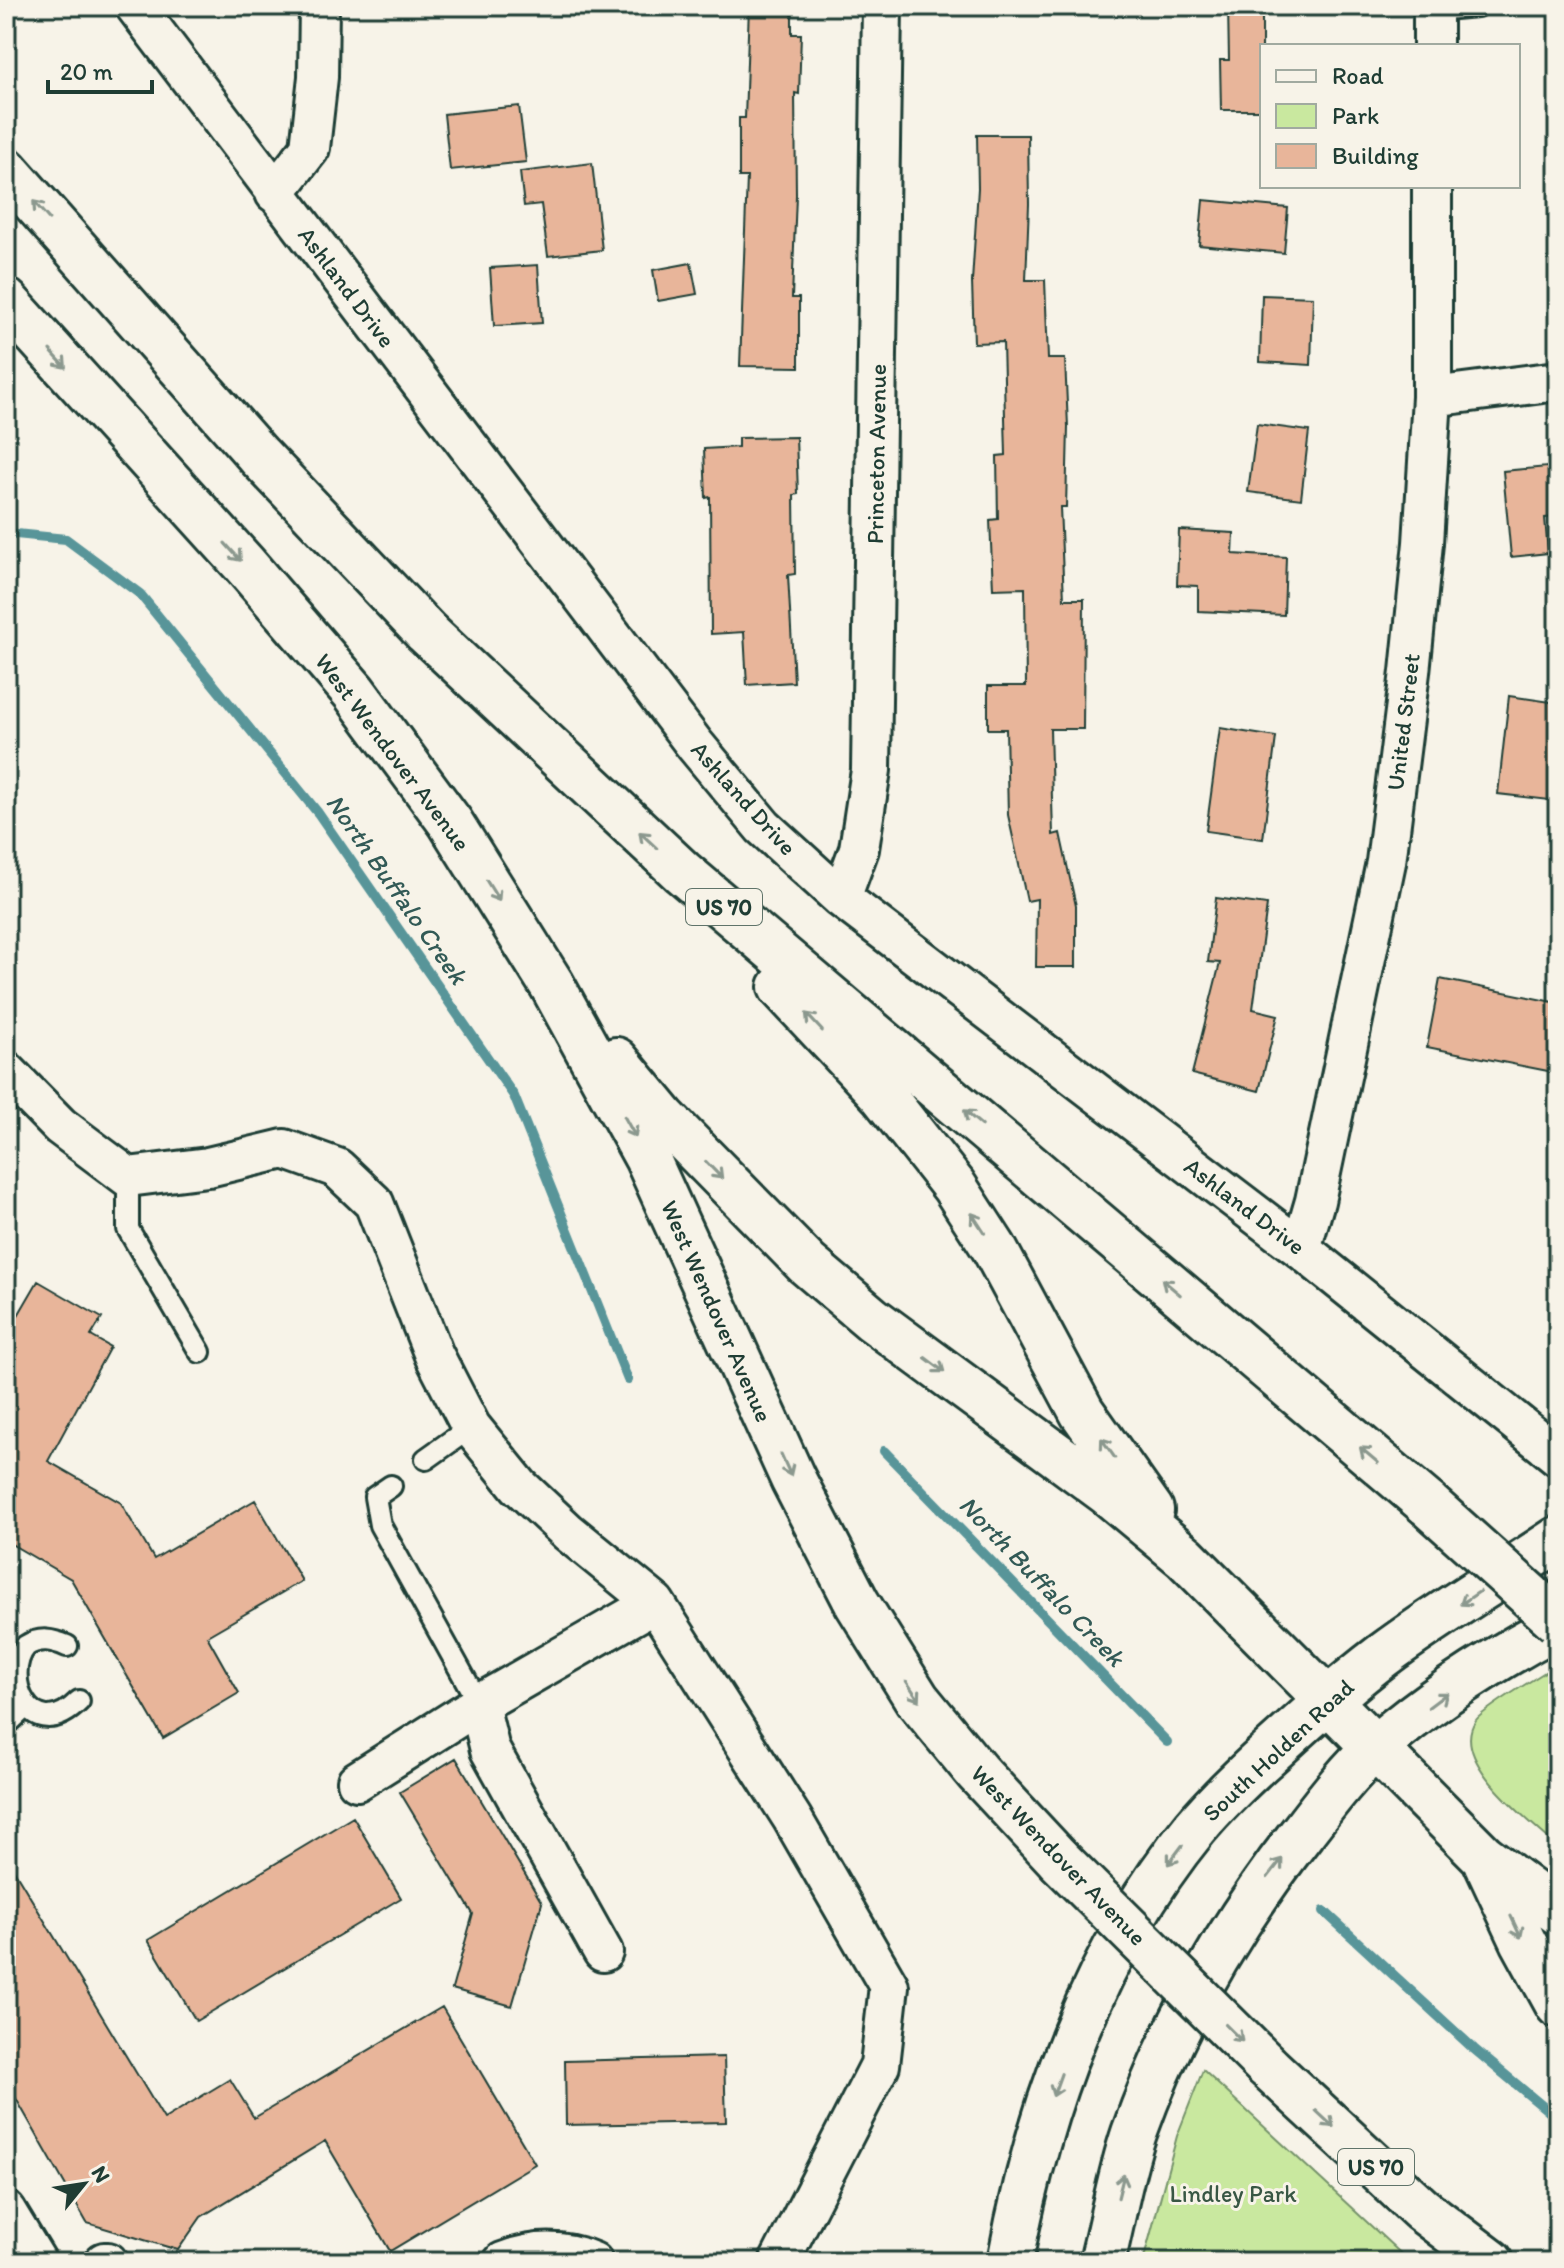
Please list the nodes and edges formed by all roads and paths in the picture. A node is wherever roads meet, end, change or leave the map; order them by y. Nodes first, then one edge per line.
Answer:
1 (135, 6) edge
2 (319, 6) edge
3 (882, 6) edge
4 (1477, 6) edge
5 (1433, 21) edge
6 (6, 170) edge
7 (1432, 188) edge
8 (275, 193) junction
9 (6, 301) edge
10 (1558, 381) edge
11 (1432, 397) junction
12 (682, 872) junction
13 (841, 898) junction
14 (552, 985) junction
15 (6, 1071) edge
16 (128, 1177) junction
17 (1301, 1249) junction
18 (200, 1352) dead end
19 (471, 1427) junction
20 (1558, 1456) edge
21 (426, 1459) dead end
22 (391, 1486) dead end
23 (1558, 1539) edge
24 (1185, 1557) junction
25 (655, 1603) junction
26 (1558, 1623) edge
27 (67, 1646) dead end
28 (1328, 1700) junction
29 (79, 1701) dead end
30 (479, 1704) junction
31 (22, 1710) junction
32 (6, 1725) edge
33 (1376, 1747) junction
34 (357, 1781) dead end
35 (1483, 1856) junction
36 (1558, 1912) edge
37 (603, 1952) dead end
38 (1558, 2005) edge
39 (6, 2211) edge
40 (37, 2262) edge
41 (503, 2262) edge
42 (593, 2262) edge
43 (779, 2262) edge
44 (1010, 2262) edge
45 (1102, 2262) edge
46 (1491, 2262) edge

1 - 8 street, Ashland Drive
2 - 8 street
3 - 13 street, Princeton Avenue
4 - 5 lane
12 -> 6 main road, US 70
7 - 11 street, United Street
8 - 13 street, Ashland Drive
9 -> 14 main road, West Wendover Avenue / US 70
10 - 11 street
11 - 17 street, United Street
24 -> 12 main road
26 -> 12 main road, US 70, bridge
13 - 17 street, Ashland Drive
14 -> 24 main road
14 -> 46 main road, West Wendover Avenue / US 70, bridge
15 - 16 street
16 - 18 lane
16 - 19 street
17 - 20 street, Ashland Drive
19 - 21 lane
19 - 25 street
22 - 30 lane
23 -> 28 main road, South Holden Road
24 - 28 main road
25 - 30 street
25 - 43 street
33 -> 26 main road
27 - 31 lane
28 - 33 main road
28 -> 44 main road, South Holden Road
29 - 31 lane
30 - 34 street
30 - 37 street
31 - 32 lane
33 - 35 main road
45 -> 33 main road
35 - 36 main road
35 -> 38 main road
39 - 40 street
41 - 42 street

